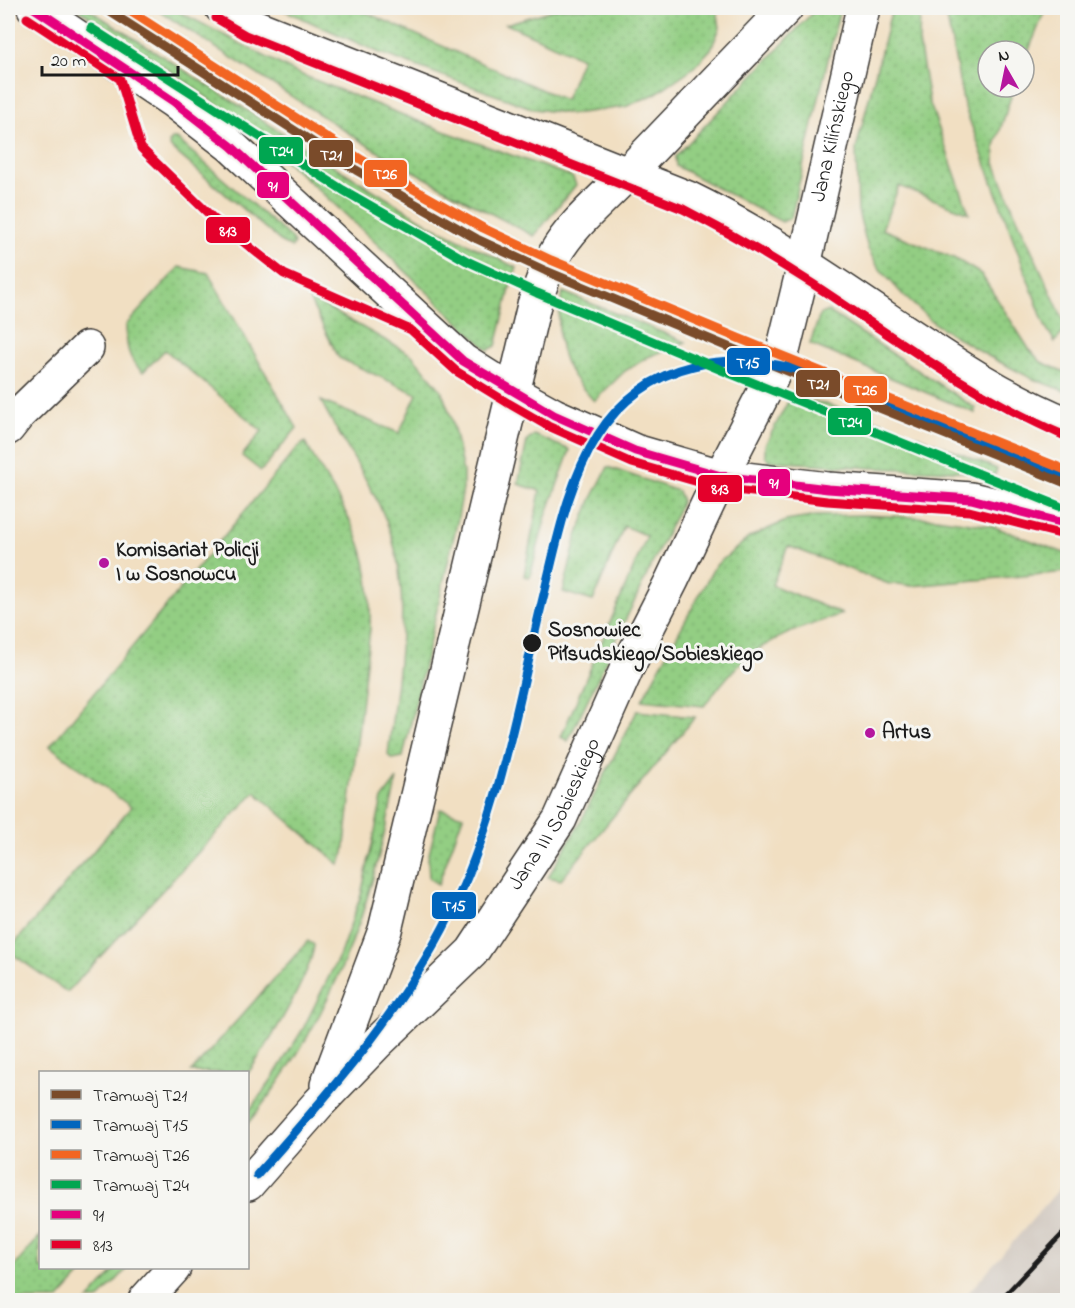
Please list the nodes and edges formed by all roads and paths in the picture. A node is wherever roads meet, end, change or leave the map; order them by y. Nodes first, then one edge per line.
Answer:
1 (34, 8) edge
2 (222, 8) edge
3 (786, 8) edge
4 (863, 8) edge
5 (626, 175) junction
6 (804, 265) junction
7 (87, 348) dead end
8 (514, 393) junction
9 (1068, 424) edge
10 (8, 428) edge
11 (721, 476) junction
12 (1068, 524) edge
13 (319, 1103) junction
14 (249, 1183) edge
15 (173, 1269) edge
16 (145, 1300) edge

1 - 8 main road
2 - 5 main road
3 - 5 main road
4 - 6 main road, Jana Kilińskiego
5 - 6 main road
5 - 8 main road, Jana III Sobieskiego
6 - 9 main road
6 - 11 main road, Jana Kilińskiego
7 - 10 main road
8 - 11 main road
8 - 13 main road, Jana III Sobieskiego
11 - 12 main road
11 - 13 main road, Jana III Sobieskiego
13 - 14 main road, Jana III Sobieskiego
15 - 16 main road

